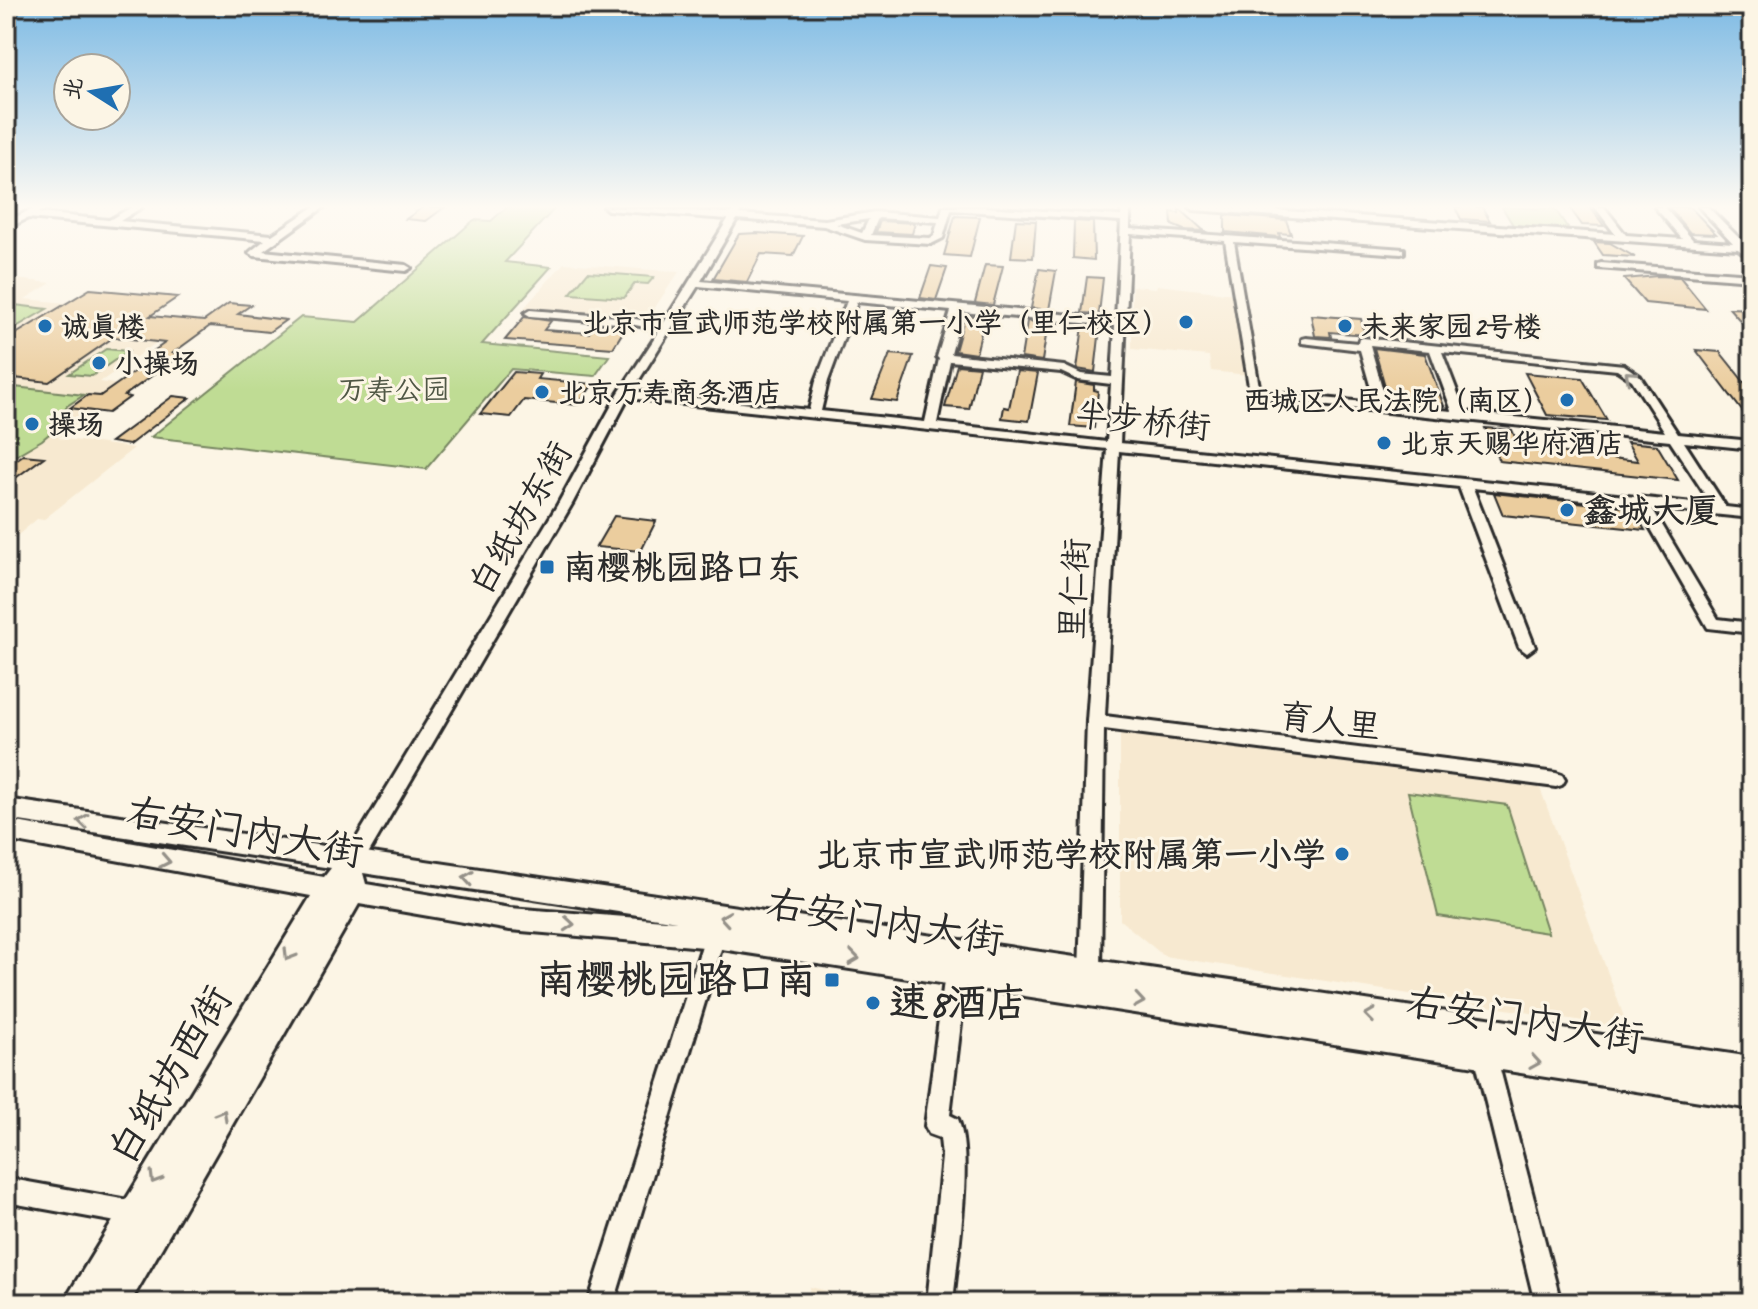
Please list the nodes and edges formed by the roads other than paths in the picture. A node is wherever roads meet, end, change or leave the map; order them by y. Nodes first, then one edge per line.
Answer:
1 (703, 268) edge
2 (1123, 268) edge
3 (1234, 268) edge
4 (1630, 268) edge
5 (1752, 277) edge
6 (695, 283) junction
7 (854, 297) junction
8 (957, 310) junction
9 (530, 313) dead end
10 (1121, 323) junction
11 (667, 328) junction
12 (1306, 341) dead end
13 (1365, 347) junction
14 (1434, 347) junction
15 (943, 357) junction
16 (1117, 381) junction
17 (624, 394) junction
18 (1382, 407) junction
19 (814, 413) junction
20 (1460, 416) junction
21 (930, 425) junction
22 (1675, 438) junction
23 (1113, 445) junction
24 (1752, 445) edge
25 (1464, 483) junction
26 (1642, 502) junction
27 (1722, 511) junction
28 (1752, 514) edge
29 (1752, 628) edge
30 (1527, 647) dead end
31 (1096, 721) junction
32 (1556, 780) dead end
33 (8, 827) edge
34 (354, 860) junction
35 (341, 890) junction
36 (715, 936) junction
37 (956, 973) junction
38 (1090, 974) junction
39 (1485, 1054) junction
40 (1752, 1071) edge
41 (1752, 1095) edge
42 (6, 1190) edge
43 (133, 1213) junction
44 (79, 1303) edge
45 (112, 1303) edge
46 (601, 1303) edge
47 (940, 1303) edge
48 (1548, 1303) edge

1 - 6 street, 白纸坊东街
2 - 10 street, 里仁街
3 - 18 street, 半步桥街
4 - 5 street
6 - 7 street
6 - 11 street, 白纸坊东街
7 - 8 street
7 - 19 street
8 - 10 street
8 - 15 street
9 - 11 street
10 - 16 street, 里仁街
11 - 17 street, 白纸坊东街
12 - 13 street
13 - 14 street
13 - 18 street
14 - 20 street
22 -> 14 street
15 - 16 street
15 - 21 street
16 - 23 street, 里仁街
17 - 19 street, 半步桥街
17 - 34 street, 白纸坊东街
18 - 20 street, 半步桥街
19 - 21 street, 半步桥街
20 - 22 street, 半步桥街
21 - 23 street, 半步桥街
22 - 24 street, 半步桥街
22 - 27 street
23 - 25 street, 半步桥街
23 - 31 street, 里仁街
25 - 26 street, 半步桥街
25 - 30 street
26 - 27 street, 半步桥街
26 - 29 street
27 - 28 street, 半步桥街
31 - 32 street, 育人里
31 - 38 street, 里仁街
34 -> 33 main road, 右安门内大街
33 -> 35 main road, 右安门内大街
34 - 35 main road
38 -> 34 main road, 右安门内大街
35 -> 36 main road, 右安门内大街
35 -> 43 main road, 白纸坊西街
45 -> 35 main road, 白纸坊西街
36 -> 37 main road, 右安门内大街
36 - 46 street
37 -> 39 main road, 右安门内大街
37 - 47 street
40 -> 38 main road, 右安门内大街
39 -> 41 main road, 右安门内大街
39 - 48 street
42 - 43 street
43 - 44 main road, 白纸坊西街

